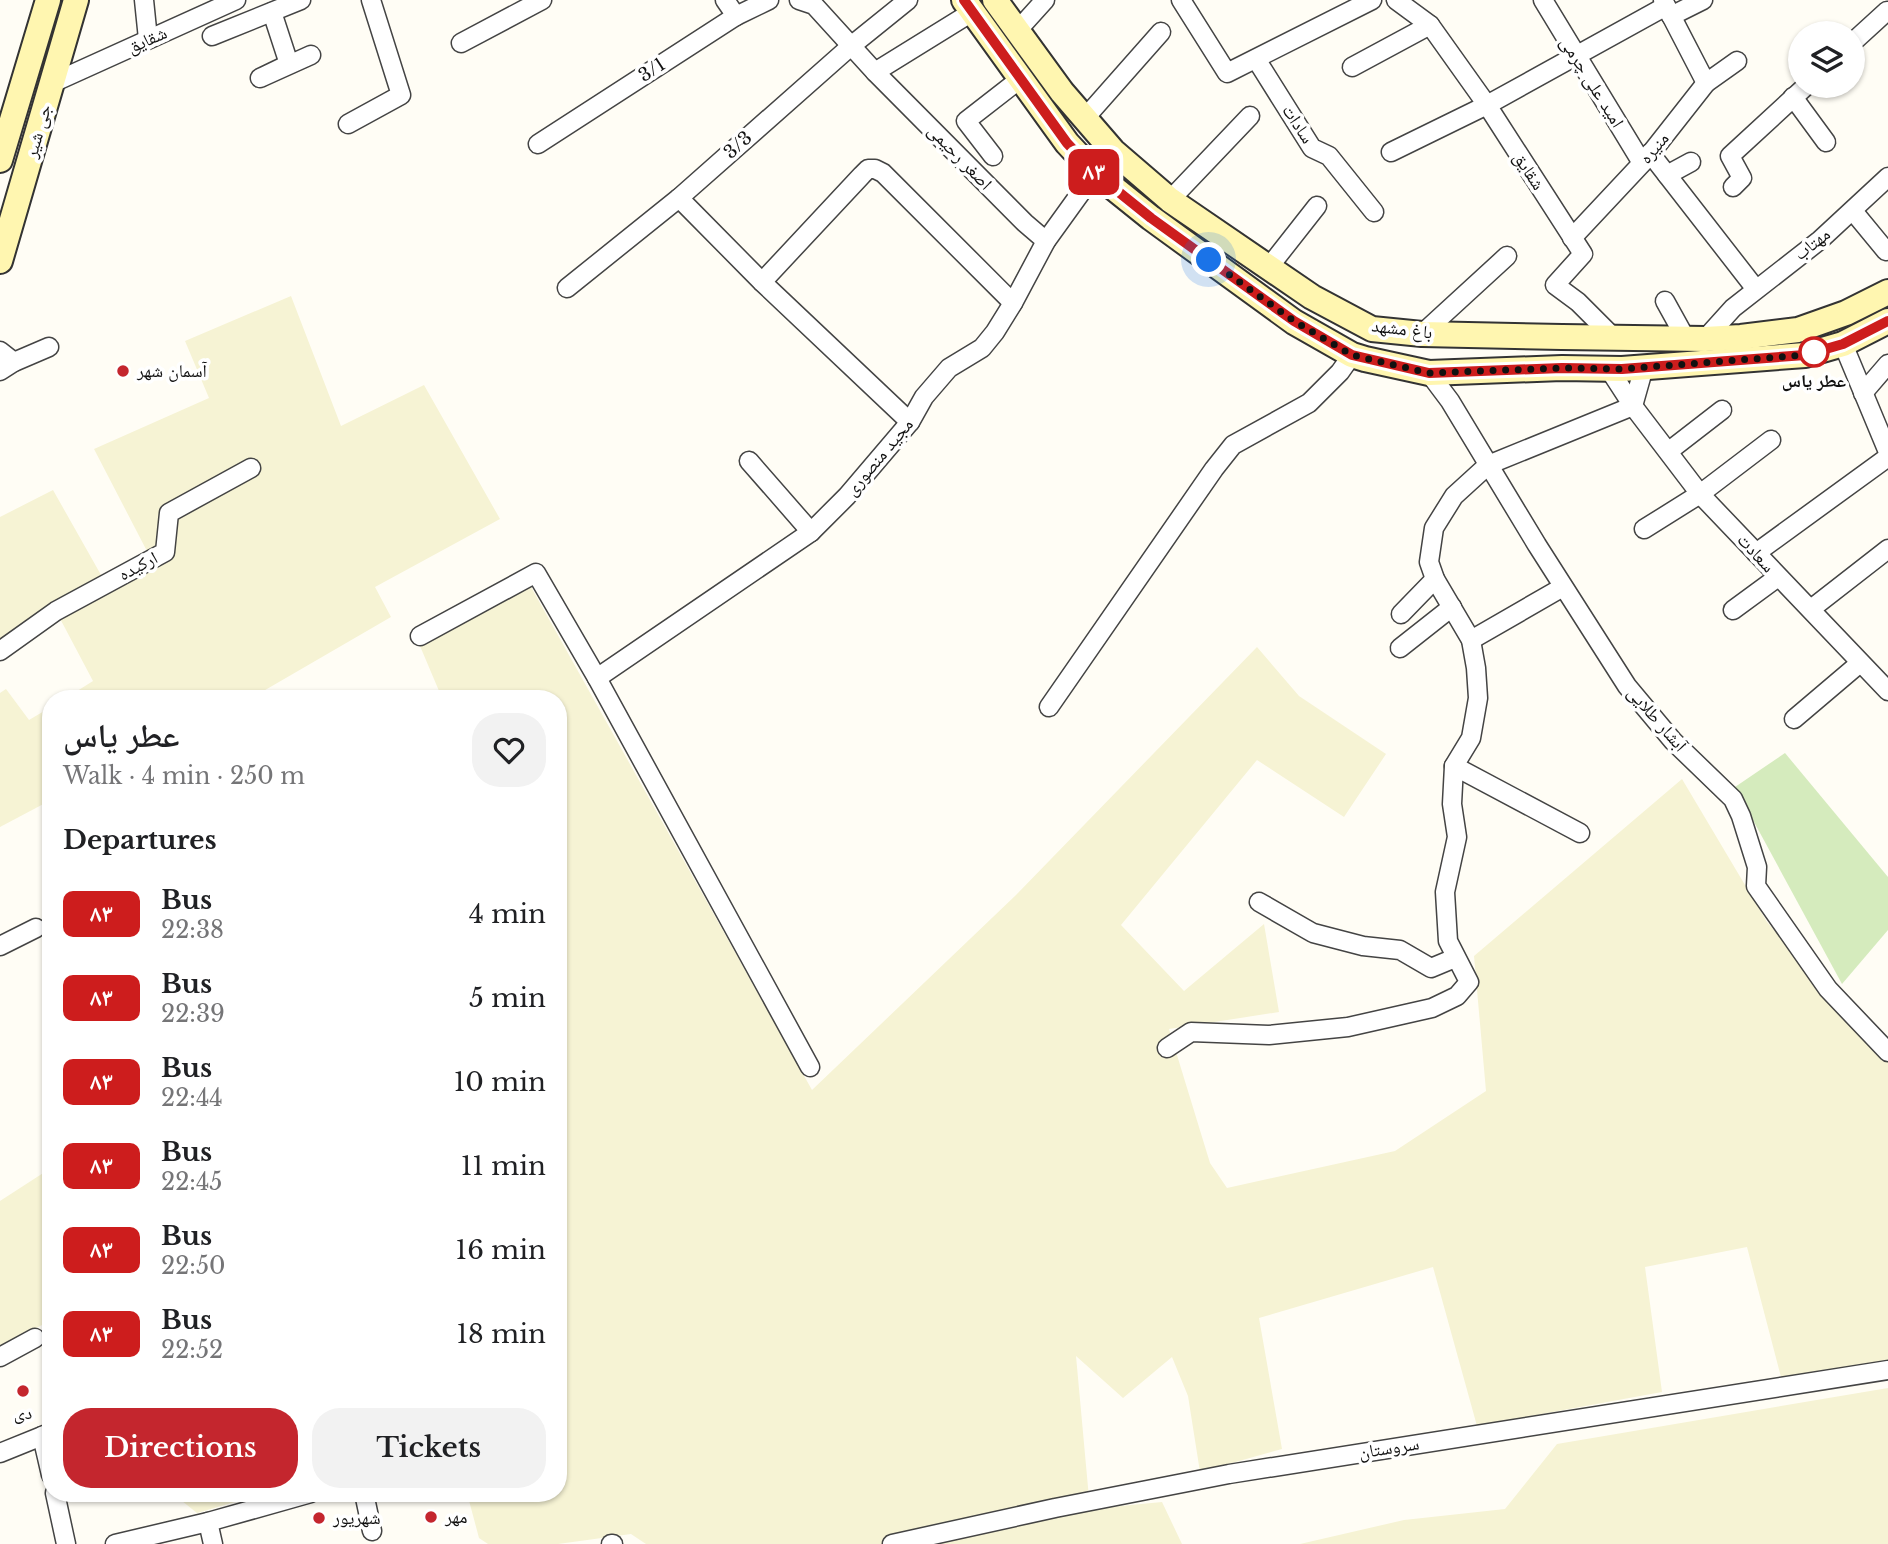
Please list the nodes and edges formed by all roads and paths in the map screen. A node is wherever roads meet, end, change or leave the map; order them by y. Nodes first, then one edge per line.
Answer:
1 (48, 0) edge
2 (76, 0) edge
3 (144, 0) edge
4 (236, 0) edge
5 (301, 0) edge
6 (370, 0) edge
7 (542, 0) edge
8 (725, 0) edge
9 (769, 0) edge
10 (908, 0) edge
11 (995, 0) edge
12 (1045, 0) edge
13 (1181, 0) edge
14 (1372, 0) edge
15 (1396, 0) edge
16 (1543, 0) edge
17 (1703, 0) edge
18 (811, 2) edge
19 (968, 6) edge
20 (1667, 7) edge
21 (1884, 8) edge
22 (272, 12) junction
23 (736, 16) junction
24 (1430, 25) junction
25 (1865, 29) edge
26 (1017, 31) junction
27 (1161, 32) dead end
28 (212, 36) dead end
29 (148, 39) junction
30 (461, 43) dead end
31 (851, 46) junction
32 (311, 55) dead end
33 (1575, 57) junction
34 (1256, 59) junction
35 (1737, 61) dead end
36 (1352, 67) dead end
37 (875, 72) junction
38 (1020, 79) junction
39 (59, 80) dead end
40 (1706, 83) junction
41 (1793, 98) edge
42 (1802, 98) edge
43 (1487, 105) junction
44 (1250, 116) dead end
45 (1085, 118) junction
46 (348, 124) dead end
47 (1826, 142) dead end
48 (538, 144) dead end
49 (1391, 152) dead end
50 (993, 156) dead end
51 (1646, 158) junction
52 (0, 160) edge
53 (1691, 162) dead end
54 (1095, 173) junction
55 (1667, 176) junction
56 (1888, 177) edge
57 (1733, 187) dead end
58 (679, 198) junction
59 (1170, 200) junction
60 (1317, 206) dead end
61 (1853, 211) junction
62 (1374, 212) dead end
63 (1573, 238) junction
64 (1046, 241) junction
65 (1886, 251) edge
66 (1507, 256) dead end
67 (0, 261) edge
68 (1269, 267) junction
69 (762, 282) junction
70 (567, 288) dead end
71 (1755, 288) junction
72 (1888, 292) edge
73 (1665, 301) dead end
74 (1013, 303) junction
75 (1733, 308) junction
76 (1888, 321) edge
77 (1422, 334) junction
78 (1513, 336) junction
79 (1562, 337) junction
80 (1741, 337) junction
81 (1613, 338) junction
82 (1695, 339) junction
83 (1843, 344) junction
84 (49, 347) dead end
85 (1352, 355) junction
86 (5, 361) edge
87 (1888, 364) edge
88 (1644, 367) junction
89 (1562, 368) junction
90 (1609, 369) junction
91 (1513, 370) junction
92 (1429, 373) junction
93 (1863, 393) junction
94 (1633, 406) junction
95 (1722, 410) dead end
96 (910, 422) junction
97 (1771, 440) dead end
98 (1669, 451) junction
99 (1888, 454) edge
100 (749, 461) dead end
101 (1488, 465) junction
102 (251, 468) dead end
103 (1700, 494) junction
104 (1644, 529) dead end
105 (811, 532) junction
106 (1888, 549) edge
107 (1756, 552) junction
108 (1778, 577) junction
109 (1435, 579) junction
110 (1563, 587) junction
111 (1452, 607) junction
112 (1811, 609) junction
113 (1733, 610) dead end
114 (1401, 614) dead end
115 (420, 636) dead end
116 (1471, 640) junction
117 (1400, 648) dead end
118 (0, 651) edge
119 (1860, 663) junction
120 (597, 678) junction
121 (1888, 691) edge
122 (1049, 707) dead end
123 (1794, 719) dead end
124 (1454, 766) junction
125 (1580, 833) dead end
126 (1259, 902) dead end
127 (36, 928) dead end
128 (0, 946) edge
129 (1455, 958) junction
130 (1167, 1048) dead end
131 (1888, 1052) edge
132 (810, 1068) dead end
133 (35, 1338) dead end
134 (0, 1357) edge
135 (1888, 1370) edge
136 (42, 1436) edge
137 (0, 1452) edge
138 (57, 1502) edge
139 (279, 1502) edge
140 (366, 1502) edge
141 (208, 1522) junction
142 (372, 1531) dead end
143 (66, 1544) edge
144 (115, 1544) edge
145 (213, 1544) edge
146 (892, 1544) edge

1 - 52 main road, جی شیر
2 - 67 main road, جی شیر
3 - 29 street
4 - 29 street, شقایق
5 - 22 street
6 - 46 street
7 - 30 street
8 - 23 street
9 - 23 street, 3/1
10 - 31 street, 3/3
11 - 26 main road, باغ مشهد
12 - 26 street
13 - 34 street
14 - 34 street
15 - 24 street, شقایق
16 - 33 street, امید علی چرمی
17 - 20 street
18 - 31 street, اصغر رحیمی
19 - 37 street
19 - 38 main road, باغ مشهد
20 - 33 street
20 - 40 street
21 - 25 street
22 - 28 street
22 - 32 street
23 - 48 street, 3/1
24 - 36 street
24 - 43 street, شقایق
26 - 45 main road, باغ مشهد
27 - 45 street
29 - 39 street, شقایق
31 - 37 street, اصغر رحیمی
31 - 58 street, 3/3
33 - 43 street
33 - 51 street, امید علی چرمی
34 - 62 street, سادات
35 - 40 street, منیره
37 - 64 street, اصغر رحیمی
38 - 50 street
38 - 54 main road, باغ مشهد
40 - 51 street, منیره
41 - 57 street
42 - 47 street
43 - 49 street
43 - 63 street, شقایق
44 - 59 street
45 - 59 main road, باغ مشهد
51 - 55 street, امید علی چرمی
51 - 63 street, منیره
53 - 55 street
54 - 64 street, مجید منصوری
54 - 85 main road, باغ مشهد
55 - 71 street, امید علی چرمی
56 - 61 street, مهتاب
58 - 69 street
58 - 70 street, 3/3
59 - 68 main road, باغ مشهد
60 - 68 street
61 - 65 street
61 - 71 street, مهتاب
63 - 81 street
64 - 74 street, مجید منصوری
66 - 77 street
68 - 77 main road, باغ مشهد
69 - 74 street
69 - 96 street
71 - 75 street, مهتاب
72 - 80 main road, باغ مشهد
73 - 82 street
74 - 96 street, مجید منصوری
75 - 80 street
75 - 82 street, مهتاب
76 - 83 main road, باغ مشهد
77 - 78 main road, باغ مشهد
78 - 79 main road, باغ مشهد
78 - 91 main road
79 - 81 main road, باغ مشهد
79 - 89 main road
80 - 82 main road, باغ مشهد
81 - 82 main road, باغ مشهد
83 - 88 main road, باغ مشهد
83 - 93 street
84 - 86 street
85 - 92 main road, باغ مشهد
85 - 122 street
87 - 93 street
88 - 90 main road, باغ مشهد
88 - 94 street
89 - 90 main road, باغ مشهد
89 - 91 main road, باغ مشهد
90 - 94 street, سعادت
91 - 92 main road, باغ مشهد
92 - 101 street, آبشار طلایی
93 - 99 street
94 - 98 street, سعادت
94 - 101 street
95 - 98 street
96 - 105 street, مجید منصوری
97 - 103 street
98 - 103 street, سعادت
99 - 107 street
100 - 105 street
101 - 109 street
101 - 110 street, آبشار طلایی
102 - 118 street, ارکیده
103 - 104 street
103 - 107 street, سعادت
105 - 120 street, مجید منصوری
106 - 112 street
107 - 108 street, سعادت
108 - 112 street, سعادت
108 - 113 street
109 - 111 street
109 - 114 street
110 - 116 street
110 - 131 street, آبشار طلایی
111 - 116 street
111 - 117 street
112 - 119 street, سعادت
115 - 120 street
116 - 124 street
119 - 121 street, سعادت
119 - 123 street
120 - 132 street
124 - 125 street
124 - 129 street
126 - 129 street
127 - 128 street
129 - 130 street
133 - 134 street
135 - 146 street, سروستان
136 - 137 street
138 - 143 street
139 - 141 street
140 - 142 street
141 - 144 street
141 - 145 street

